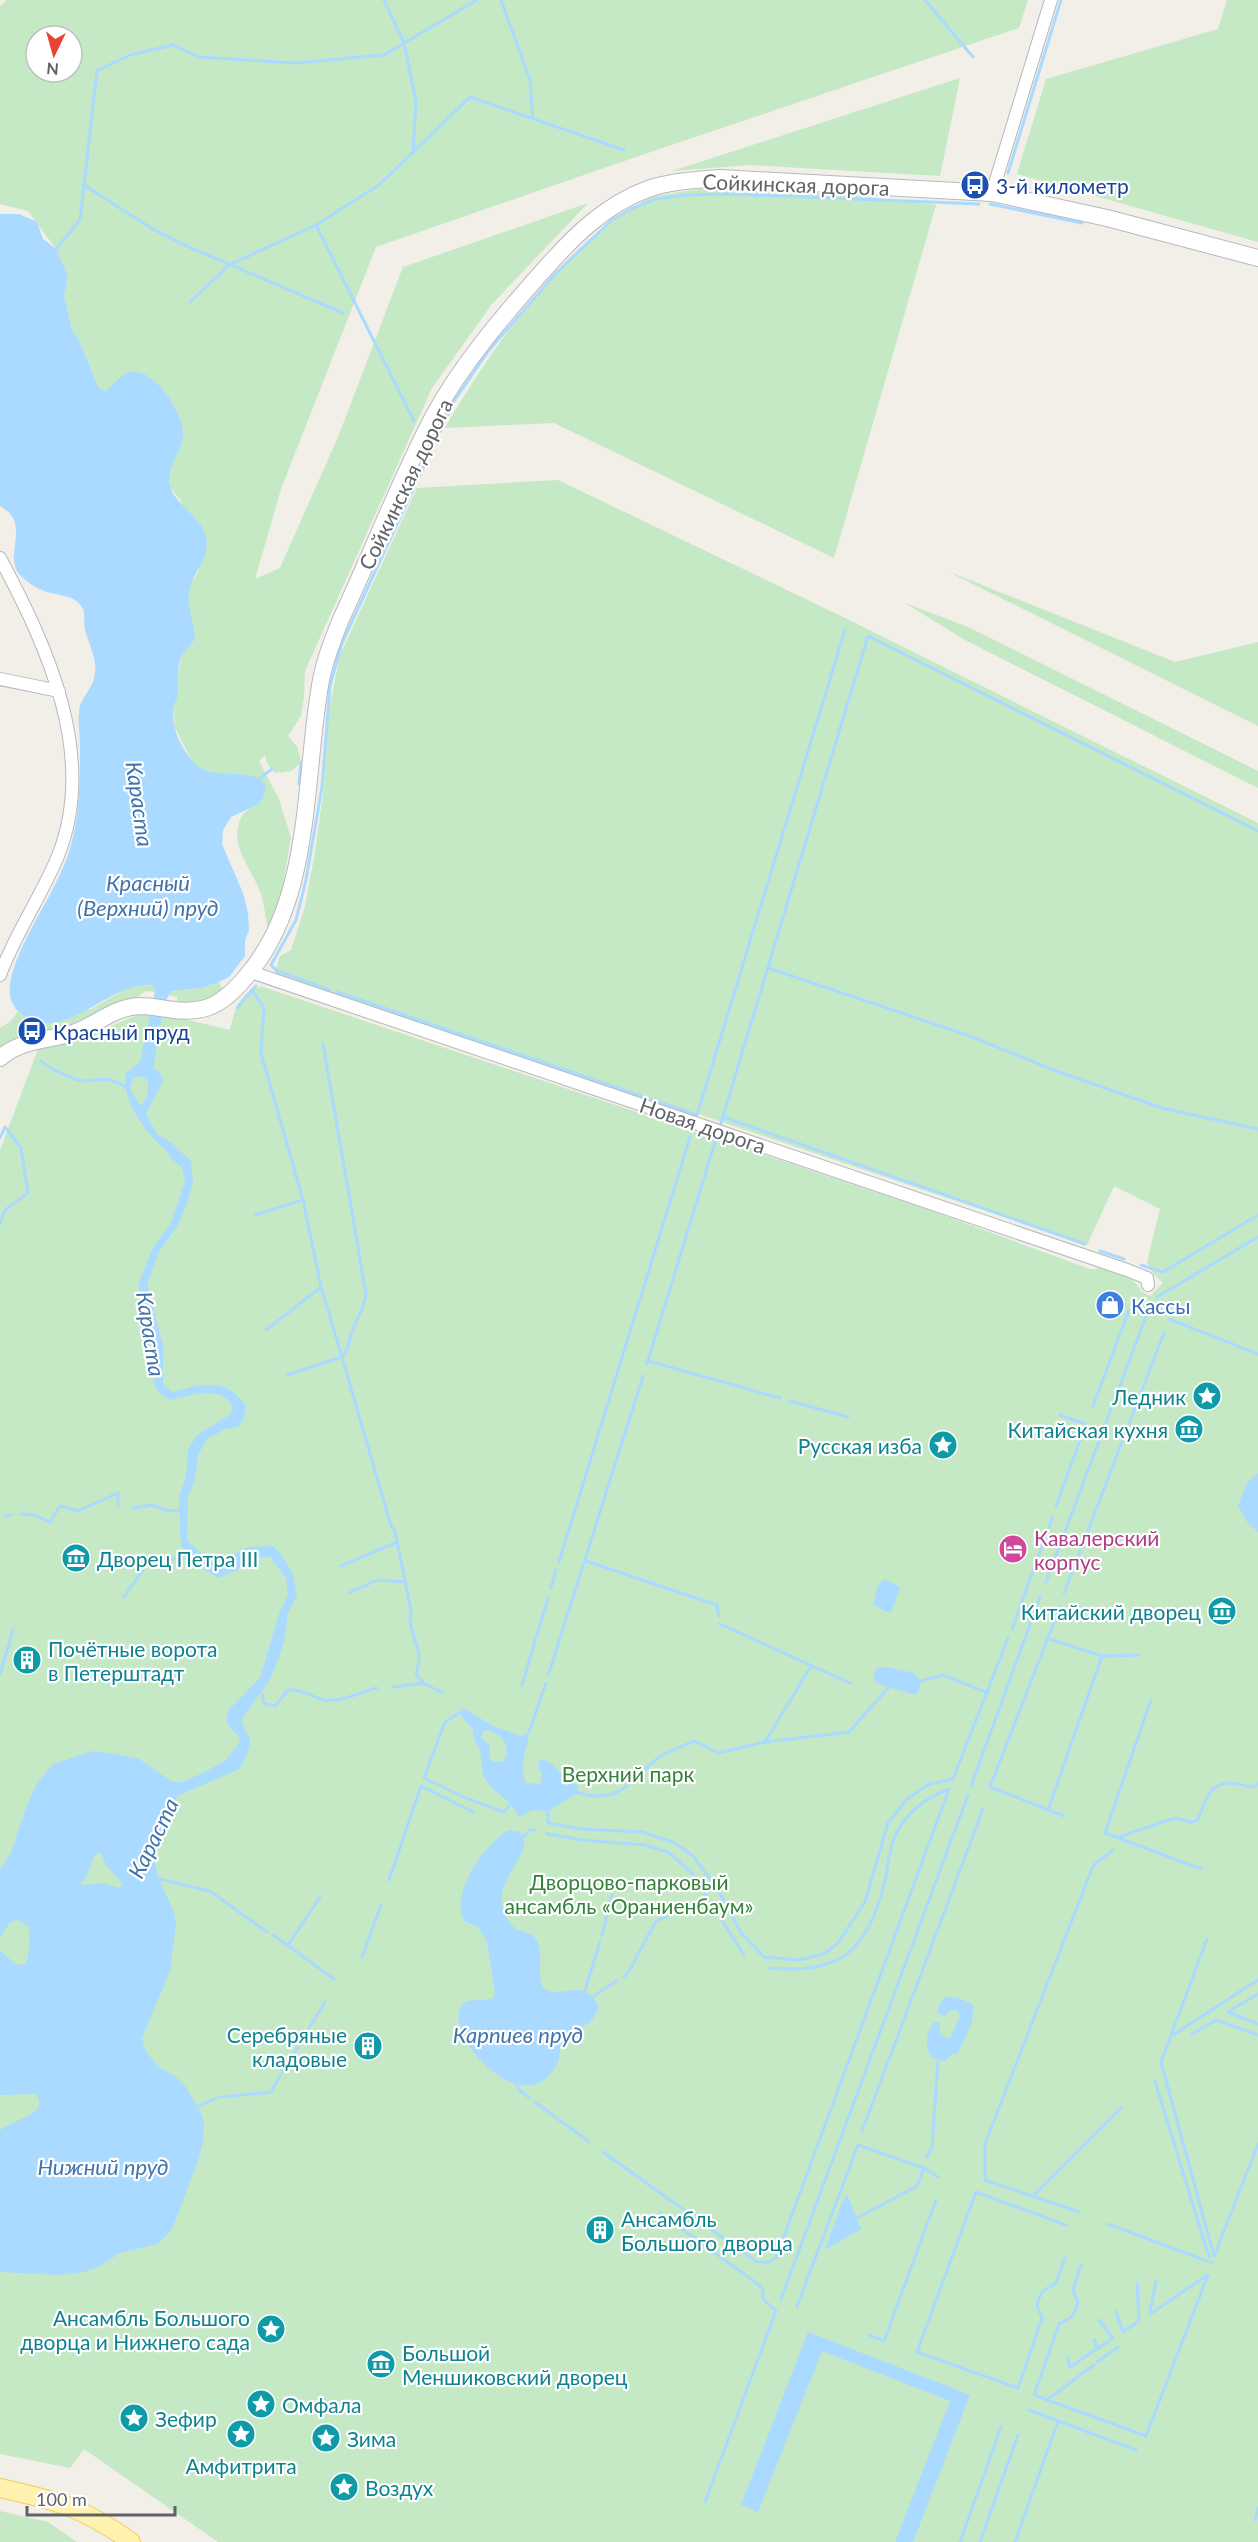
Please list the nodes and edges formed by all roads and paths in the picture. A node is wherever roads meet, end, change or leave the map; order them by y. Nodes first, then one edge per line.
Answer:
1 (1051, 0) edge
2 (992, 193) junction
3 (1258, 258) edge
4 (0, 558) edge
5 (0, 679) edge
6 (59, 691) junction
7 (251, 972) junction
8 (0, 975) edge
9 (0, 1058) edge
10 (1149, 1285) dead end
11 (0, 2488) edge
12 (122, 2539) edge

1 - 2 street
2 - 3 main road, Сойкинская дорога
2 - 7 main road, Сойкинская дорога
4 - 6 street
5 - 6 street
6 - 8 street
7 - 9 main road, Сойкинская дорога
7 - 10 street, Новая дорога
11 - 12 main road

